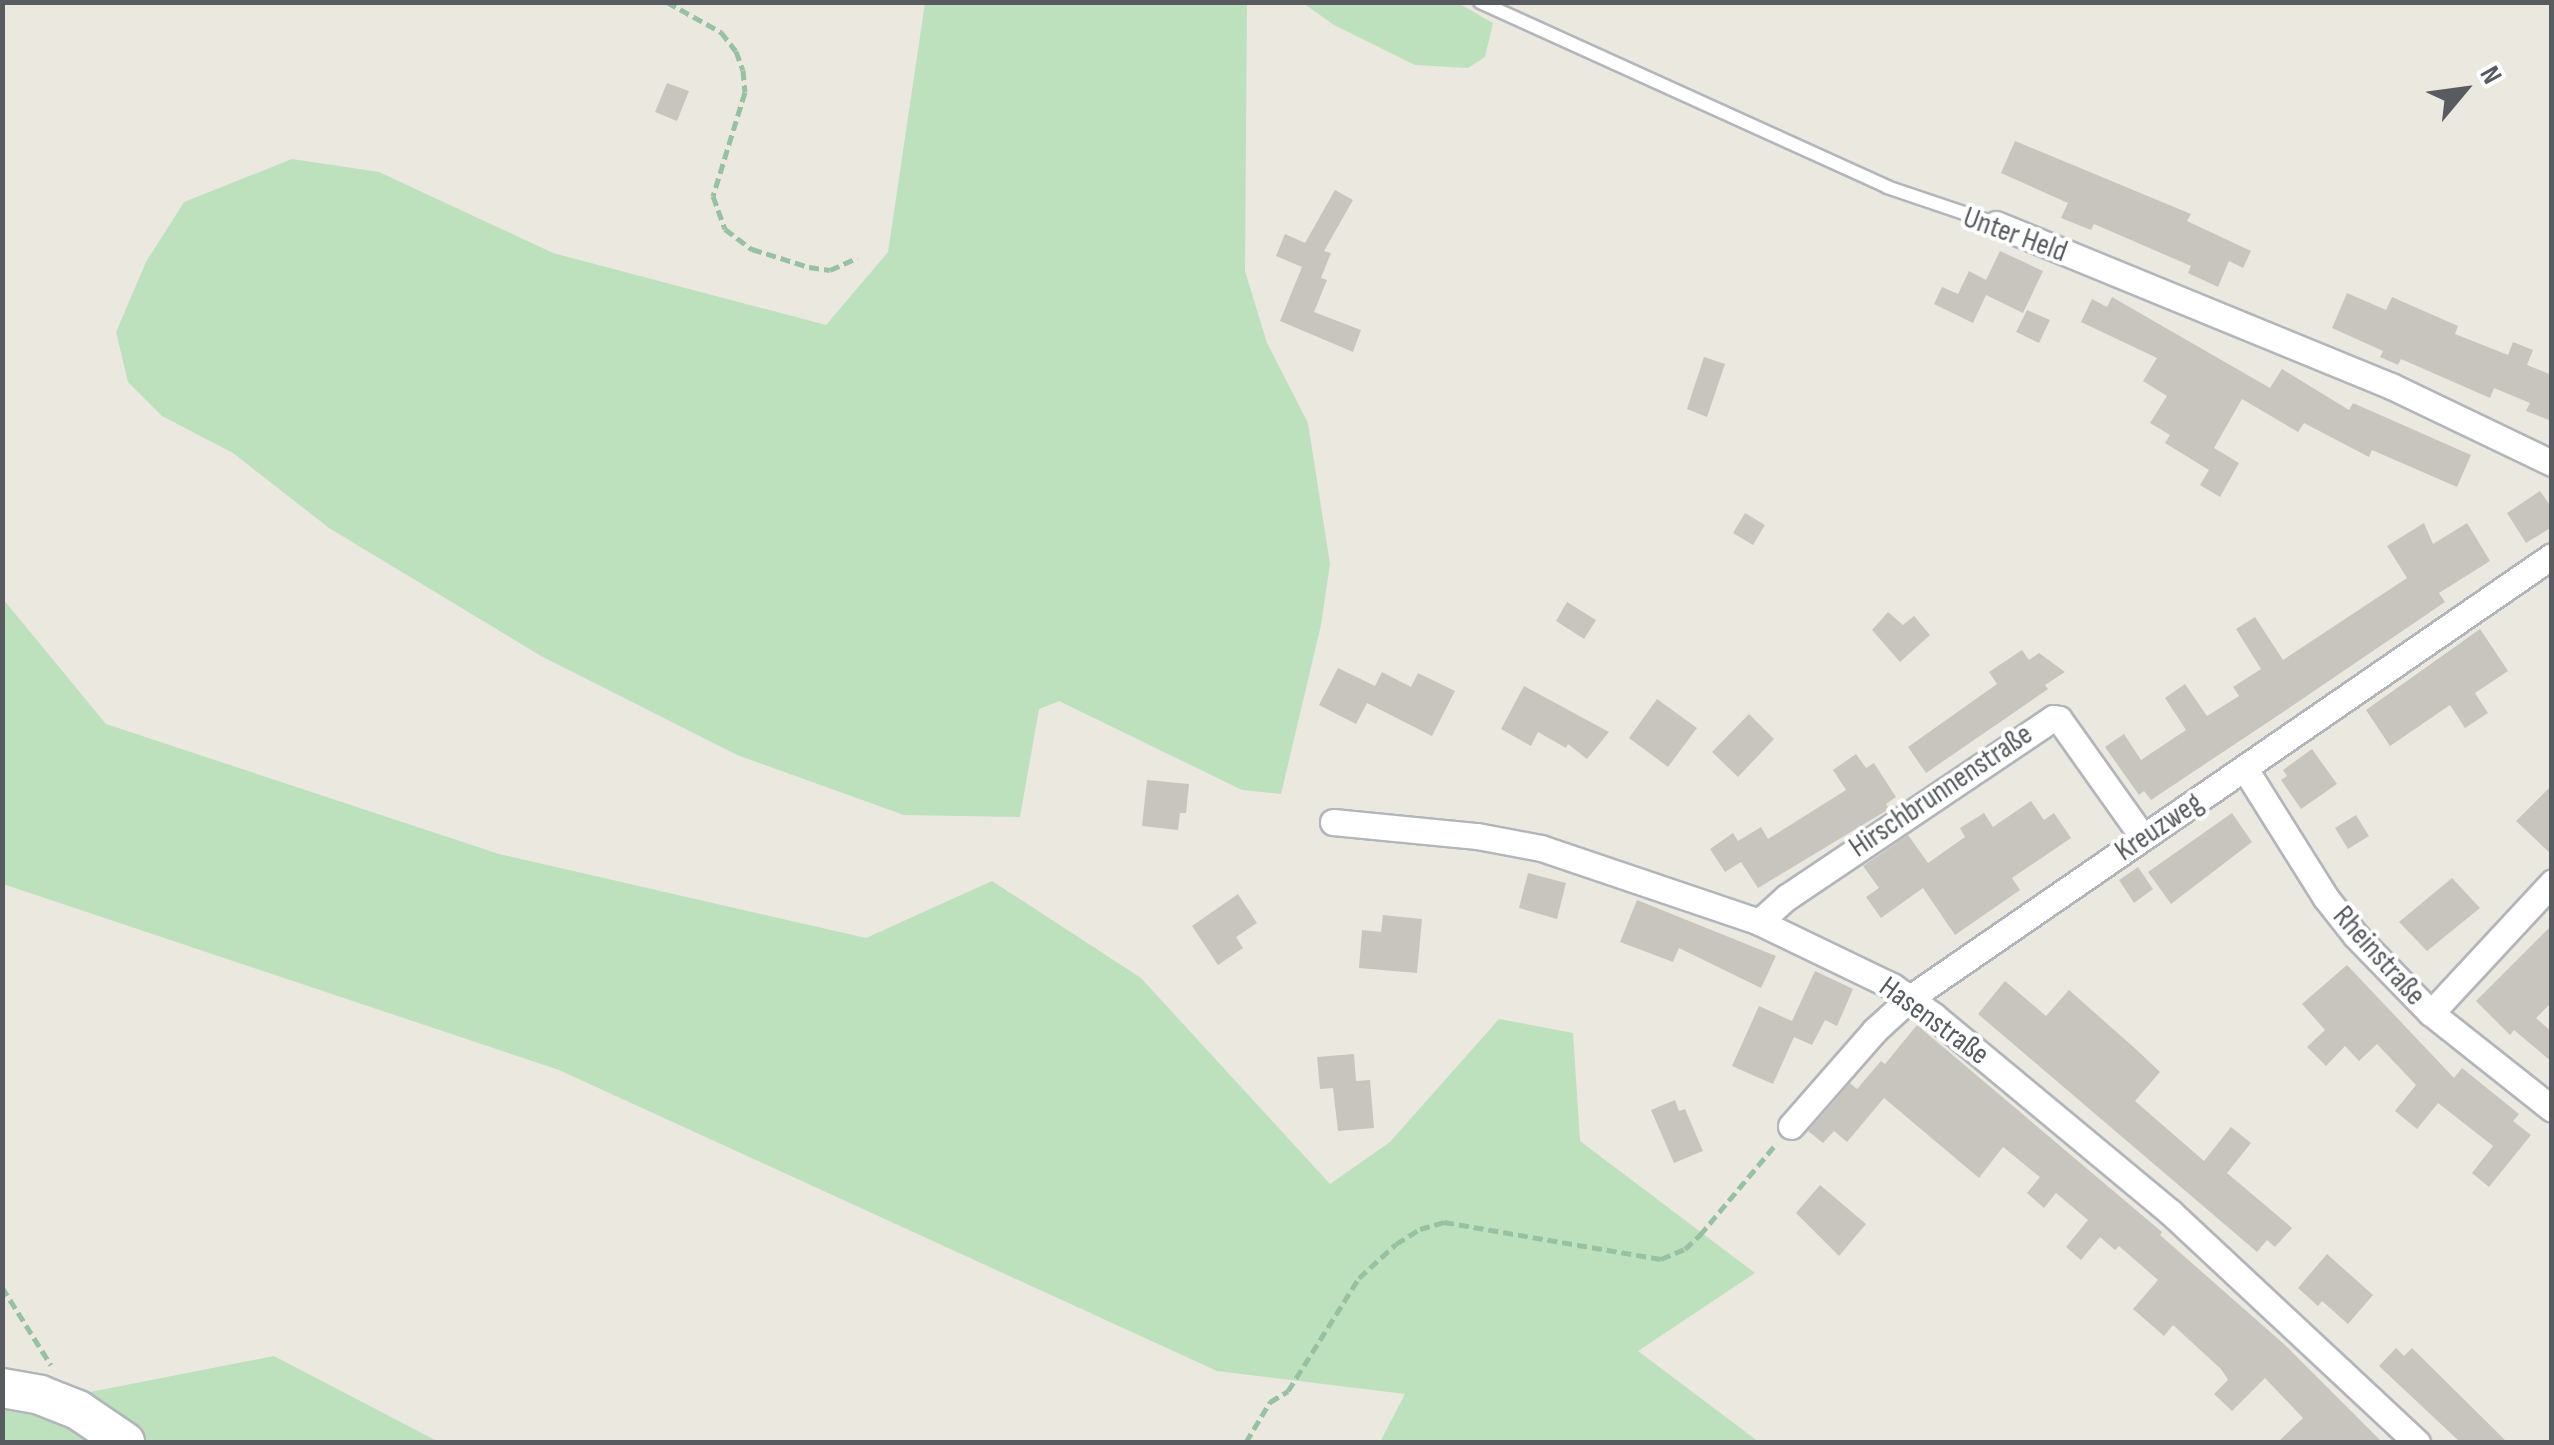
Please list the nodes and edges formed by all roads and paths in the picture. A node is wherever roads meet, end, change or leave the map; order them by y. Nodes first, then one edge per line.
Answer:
1 (667, 2) edge
2 (1480, 2) edge
3 (1996, 224) joint
4 (856, 258) dead end
5 (2552, 463) edge
6 (2552, 556) edge
7 (2246, 770) junction
8 (1333, 822) dead end
9 (2143, 837) junction
10 (2552, 883) edge
11 (1759, 922) junction
12 (1910, 998) junction
13 (2431, 1013) junction
14 (2552, 1109) edge
15 (1790, 1126) joint
16 (2, 1287) edge
17 (2, 1388) edge
18 (78, 1410) junction
19 (126, 1442) edge
20 (1246, 1442) edge
21 (2417, 1442) edge

1 - 4 path
2 - 3 lane, Unter Held
3 - 5 street, Unter Held
6 - 7 street, Kreuzweg
7 - 9 street, Kreuzweg
7 - 13 street, Rheinstraße
8 - 11 street, Hasenstraße
9 - 11 street, Hirschbrunnenstraße
9 - 12 street, Kreuzweg
10 - 13 street
11 - 12 street, Hasenstraße
12 - 15 street, Kreuzweg
12 - 21 street, Hasenstraße
13 - 14 street, Rheinstraße
15 - 20 path
16 - 18 path
17 - 18 main road
18 - 19 main road

